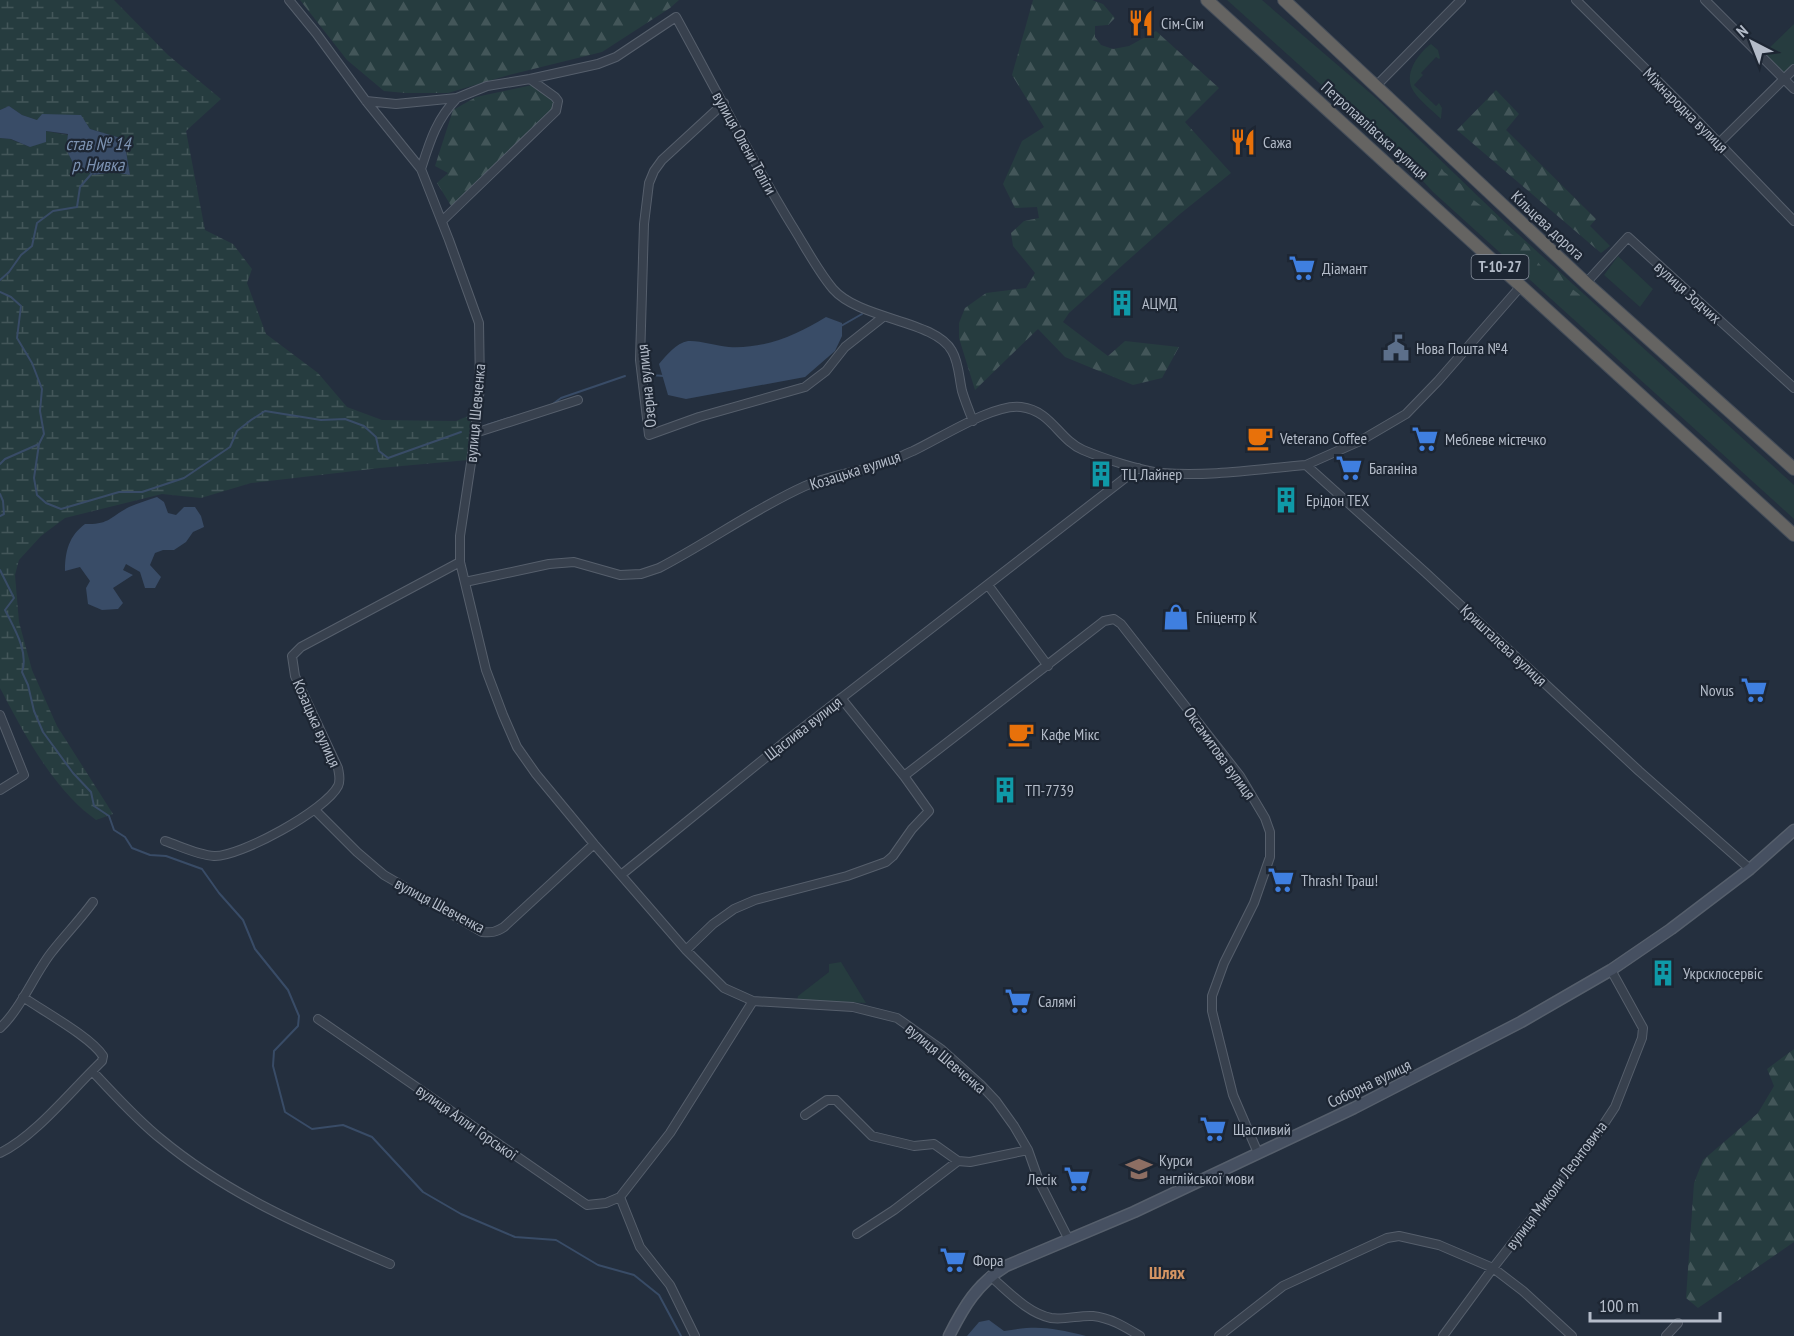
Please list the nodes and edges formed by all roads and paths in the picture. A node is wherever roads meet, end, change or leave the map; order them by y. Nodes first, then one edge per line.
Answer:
1 (289, 0) edge
2 (1207, 0) edge
3 (1212, 0) edge
4 (1284, 0) edge
5 (1461, 0) edge
6 (1576, 0) edge
7 (1705, 0) edge
8 (1221, 13) junction
9 (1794, 69) edge
10 (530, 79) junction
11 (1783, 80) junction
12 (1377, 85) junction
13 (1794, 89) edge
14 (458, 98) junction
15 (366, 101) junction
16 (724, 103) junction
17 (1719, 143) junction
18 (421, 169) junction
19 (442, 221) junction
20 (1794, 221) edge
21 (1586, 283) junction
22 (1521, 286) junction
23 (883, 317) junction
24 (1794, 388) edge
25 (578, 400) dead end
26 (973, 421) junction
27 (475, 433) junction
28 (1306, 465) junction
29 (1138, 468) junction
30 (1794, 469) edge
31 (1794, 535) edge
32 (460, 562) junction
33 (465, 582) junction
34 (988, 585) junction
35 (1048, 666) junction
36 (841, 698) junction
37 (0, 716) edge
38 (904, 777) junction
39 (0, 790) edge
40 (315, 810) junction
41 (1794, 830) edge
42 (165, 841) dead end
43 (594, 844) junction
44 (1750, 869) junction
45 (621, 875) junction
46 (93, 902) dead end
47 (686, 950) junction
48 (1611, 970) junction
49 (23, 997) junction
50 (753, 1001) junction
51 (318, 1019) dead end
52 (0, 1028) edge
53 (92, 1071) junction
54 (805, 1114) dead end
55 (1028, 1150) junction
56 (1258, 1152) junction
57 (0, 1153) edge
58 (958, 1161) junction
59 (620, 1197) junction
60 (857, 1234) dead end
61 (1068, 1238) junction
62 (390, 1264) dead end
63 (1493, 1268) junction
64 (990, 1276) junction
65 (1678, 1323) dead end
66 (695, 1336) edge
67 (950, 1336) edge
68 (1140, 1336) edge
69 (1219, 1336) edge
70 (1443, 1336) edge
71 (1572, 1336) edge
72 (1666, 1336) edge

1 - 15 street, вулиця Шевченка
2 - 8 highway, Петропавлівська вулиця / Т-10-27
3 - 8 highway
4 - 12 highway, Кільцева дорога / Т-10-27
5 - 12 street
6 - 17 street, Міжнародна вулиця
7 - 11 street
8 - 22 highway, Петропавлівська вулиця / Т-10-27
9 - 11 street
10 - 14 street, вулиця Олени Теліги
10 - 16 street, вулиця Олени Теліги
10 - 19 street
11 - 13 street
11 - 17 street
12 - 21 highway, Кільцева дорога / Т-10-27
14 - 15 street
14 - 18 street
15 - 18 street, вулиця Шевченка
16 - 23 street, вулиця Олени Теліги
16 - 23 street, Озерна вулиця
17 - 20 street, Міжнародна вулиця
18 - 19 street, вулиця Шевченка
19 - 27 street, вулиця Шевченка
21 - 24 street, вулиця Зодчих
21 - 30 highway, Кільцева дорога / Т-10-27
22 - 28 street
22 - 31 highway, Петропавлівська вулиця / Т-10-27
23 - 26 street, вулиця Олени Теліги
25 - 27 street
26 - 29 street, Козацька вулиця
26 - 33 street, Козацька вулиця
27 - 32 street, вулиця Шевченка
28 - 29 street, Козацька вулиця
28 - 44 street, Кришталева вулиця
29 - 34 street, Щаслива вулиця
32 - 33 street, вулиця Шевченка
32 - 40 street, Козацька вулиця
33 - 43 street, вулиця Шевченка
34 - 35 street
34 - 36 street, Щаслива вулиця
35 - 38 street, Оксамитова вулиця
35 - 56 street, Оксамитова вулиця
36 - 38 street
36 - 45 street, Щаслива вулиця
37 - 39 street
38 - 47 street
40 - 42 street, Козацька вулиця
40 - 43 street, вулиця Шевченка
41 - 44 main road, Соборна вулиця
43 - 45 street, вулиця Шевченка
44 - 48 main road, Соборна вулиця
45 - 47 street, вулиця Шевченка
46 - 49 street
47 - 50 street, вулиця Шевченка
48 - 56 main road, Соборна вулиця
48 - 63 street, вулиця Миколи Леонтовича
49 - 52 street
49 - 53 street
50 - 55 street, вулиця Шевченка
50 - 59 street
51 - 59 street, вулиця Алли Горської
53 - 57 street
53 - 62 street
54 - 58 street
55 - 58 street
55 - 61 street, вулиця Шевченка
56 - 61 main road, Соборна вулиця
58 - 60 street
59 - 66 street
61 - 64 main road, Соборна вулиця
63 - 69 street
63 - 70 street, вулиця Миколи Леонтовича
63 - 71 street
64 - 67 main road, Соборна вулиця
64 - 68 street
65 - 72 street

